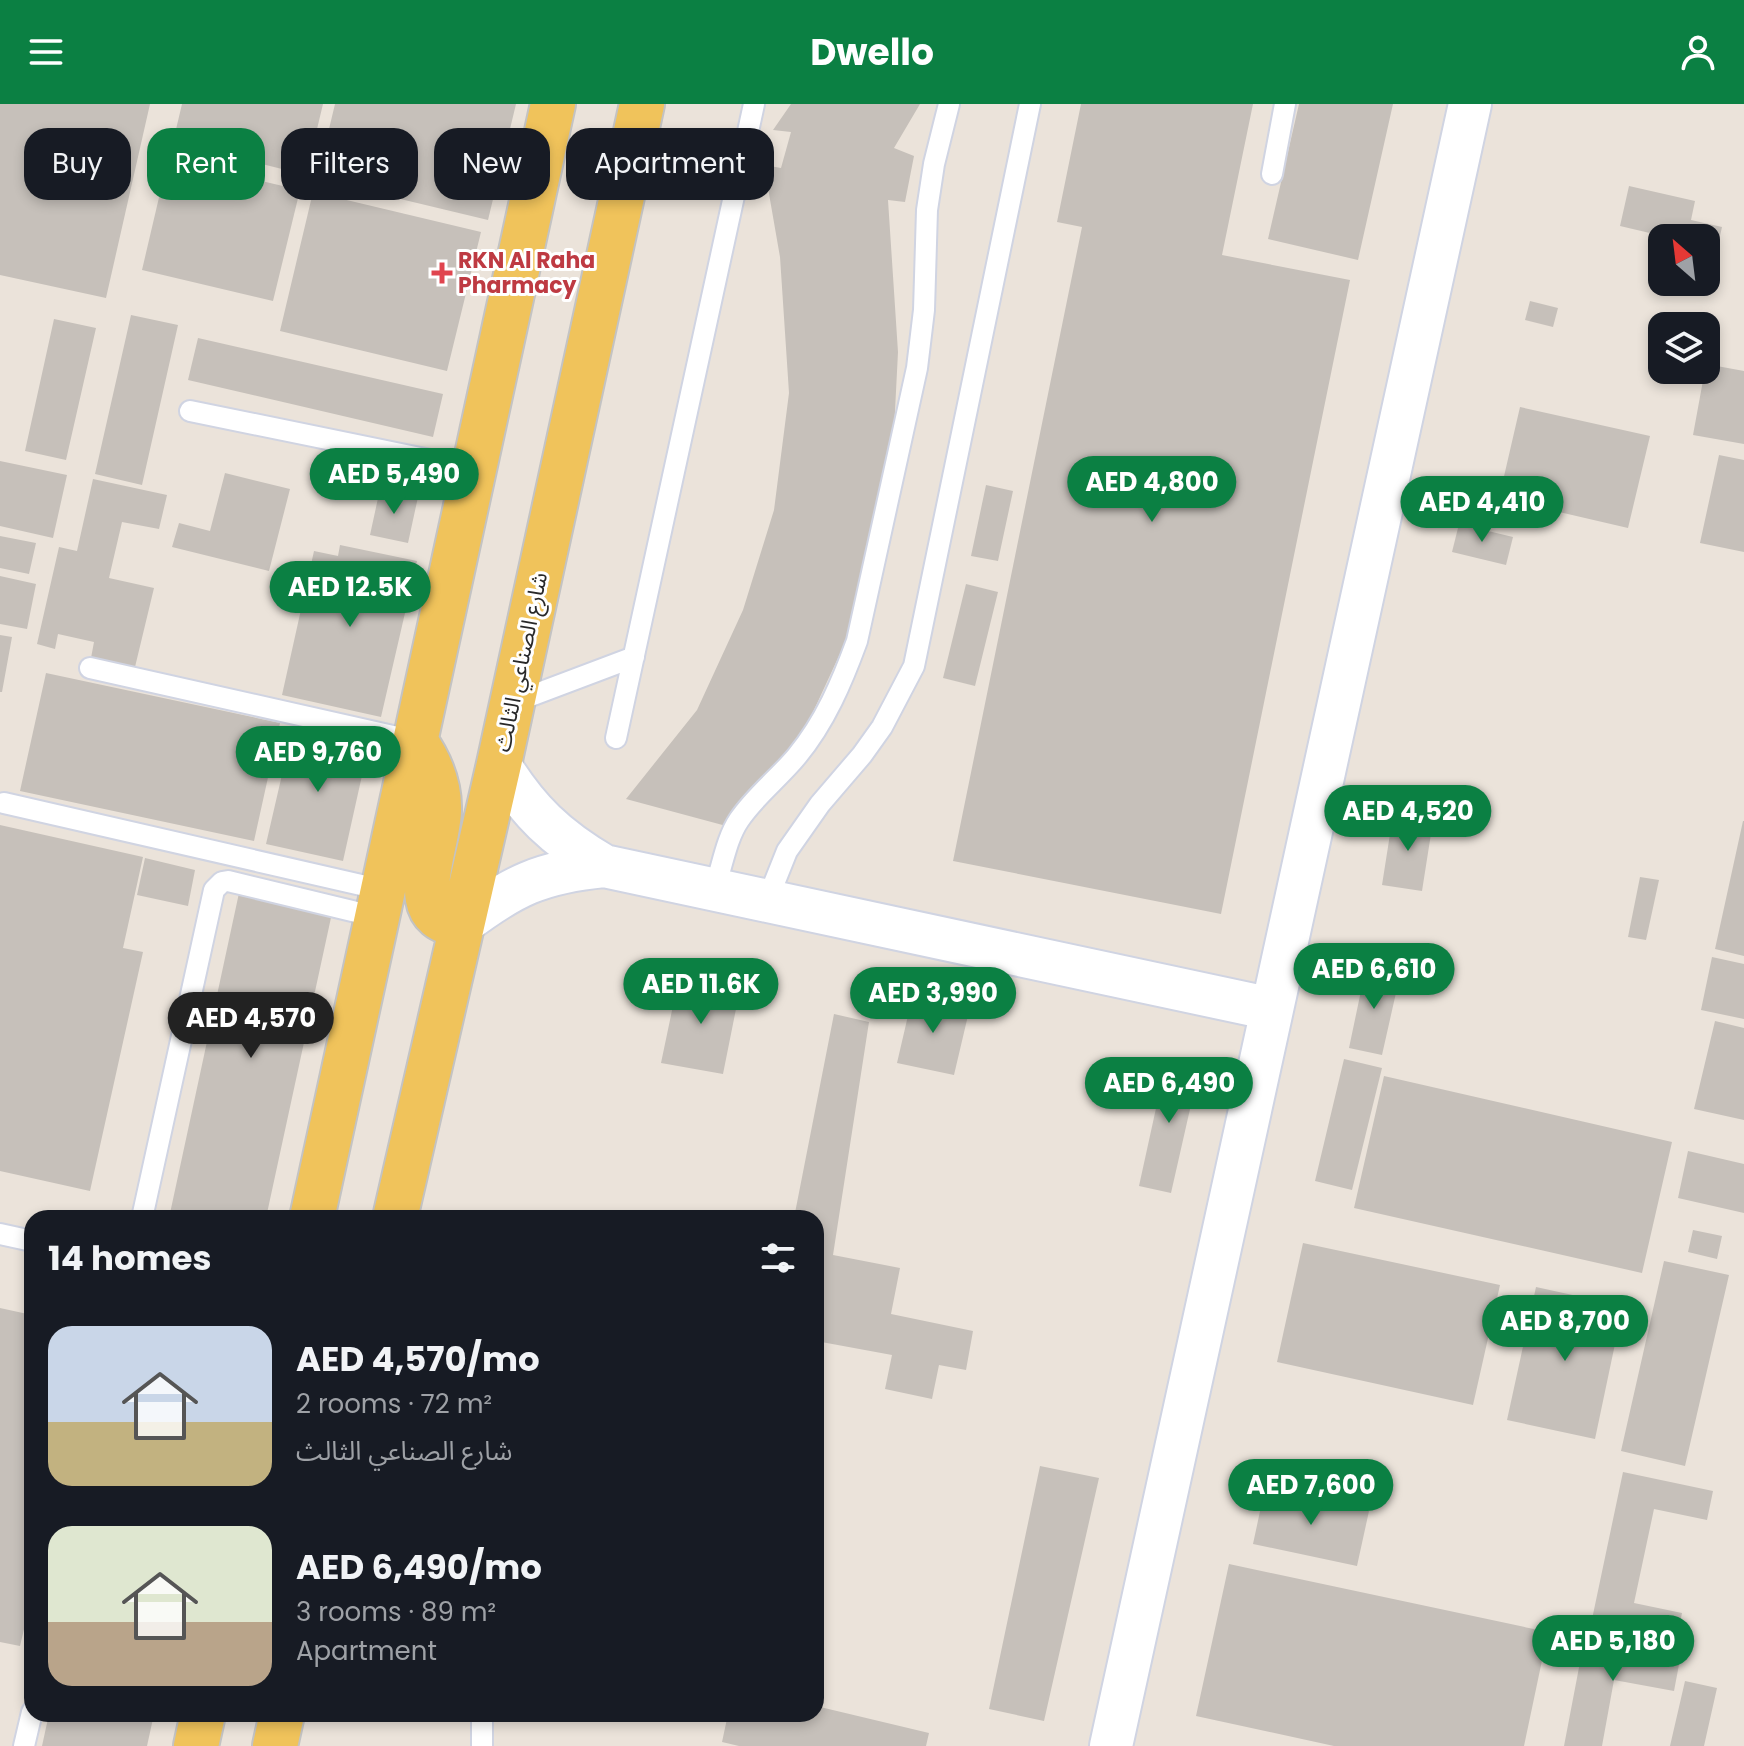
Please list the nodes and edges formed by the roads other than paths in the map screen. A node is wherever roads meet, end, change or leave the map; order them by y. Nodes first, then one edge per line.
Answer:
1 (553, 104) edge
2 (642, 104) edge
3 (754, 104) edge
4 (949, 104) edge
5 (1030, 104) edge
6 (1285, 104) edge
7 (1470, 104) edge
8 (1272, 174) dead end
9 (190, 411) dead end
10 (474, 469) junction
11 (634, 657) junction
12 (90, 668) dead end
13 (512, 703) junction
14 (616, 738) dead end
15 (415, 741) junction
16 (499, 764) junction
17 (4, 803) dead end
18 (604, 866) junction
19 (714, 890) junction
20 (767, 901) junction
21 (380, 904) junction
22 (462, 924) junction
23 (1272, 1009) junction
24 (144, 1210) edge
25 (319, 1210) edge
26 (397, 1210) edge
27 (0, 1234) edge
28 (24, 1239) edge
29 (30, 1722) edge
30 (201, 1722) edge
31 (280, 1722) edge
32 (482, 1722) edge
33 (24, 1746) edge
34 (196, 1746) edge
35 (275, 1746) edge
36 (482, 1746) edge
37 (1111, 1746) edge

1 - 10 main road
2 - 13 main road, شارع الصناعي الثالث
3 - 11 lane
4 - 19 lane
5 - 20 lane
6 - 8 lane
7 - 23 street
9 - 10 lane
10 - 15 main road
11 - 13 lane
11 - 14 lane
12 - 15 lane
13 - 16 main road, شارع الصناعي الثالث
15 - 21 main road
15 - 22 main road
16 - 18 street
16 - 22 main road, شارع الصناعي الثالث
17 - 21 lane
18 - 19 street
18 - 22 street
19 - 20 street
20 - 23 street
21 - 24 lane
21 - 25 main road
22 - 26 main road, شارع الصناعي الثالث
23 - 37 street
27 - 28 lane
29 - 33 lane
30 - 34 main road
31 - 35 main road
32 - 36 lane

